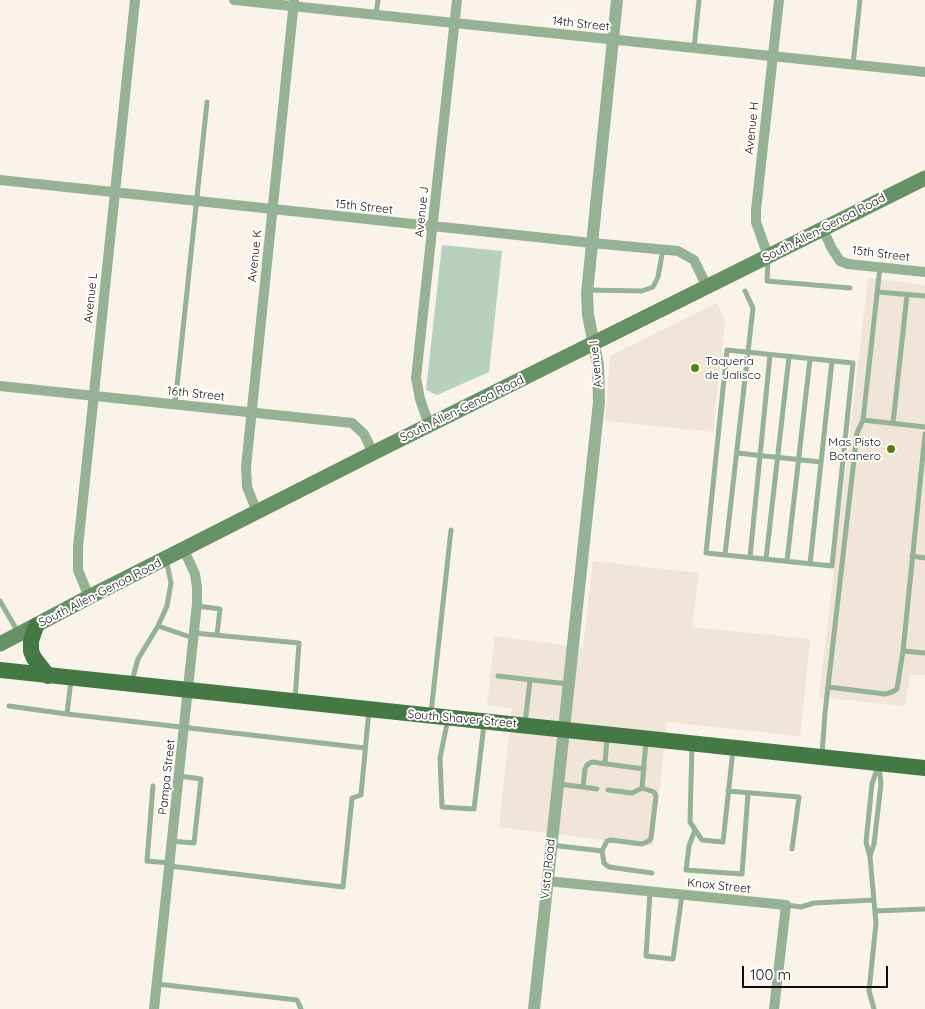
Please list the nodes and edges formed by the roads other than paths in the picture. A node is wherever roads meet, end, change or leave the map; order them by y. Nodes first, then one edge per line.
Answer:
1 (135, 0) edge
2 (234, 0) edge
3 (378, 0) edge
4 (457, 0) edge
5 (617, 0) edge
6 (699, 0) edge
7 (779, 0) edge
8 (860, 0) edge
9 (294, 3) edge
10 (376, 15) junction
11 (454, 23) junction
12 (613, 39) junction
13 (694, 48) junction
14 (773, 56) junction
15 (853, 65) junction
16 (925, 72) edge
17 (207, 102) dead end
18 (925, 178) edge
19 (0, 180) edge
20 (114, 193) junction
21 (197, 201) junction
22 (273, 210) junction
23 (434, 226) junction
24 (824, 229) junction
25 (592, 244) junction
26 (663, 249) junction
27 (768, 256) junction
28 (880, 267) junction
29 (925, 272) edge
30 (707, 287) junction
31 (850, 288) dead end
32 (587, 290) junction
33 (745, 291) dead end
34 (878, 292) junction
35 (907, 295) junction
36 (925, 296) edge
37 (594, 343) junction
38 (748, 352) junction
39 (770, 355) junction
40 (789, 357) junction
41 (810, 359) junction
42 (832, 361) junction
43 (0, 386) edge
44 (93, 396) junction
45 (175, 405) junction
46 (251, 413) junction
47 (863, 420) junction
48 (893, 423) junction
49 (430, 425) junction
50 (925, 427) edge
51 (925, 434) edge
52 (373, 453) junction
53 (737, 453) junction
54 (760, 455) junction
55 (778, 457) junction
56 (798, 459) junction
57 (821, 462) junction
58 (257, 512) junction
59 (451, 530) dead end
60 (184, 550) junction
61 (725, 555) junction
62 (912, 556) junction
63 (750, 557) junction
64 (925, 558) edge
65 (166, 559) junction
66 (766, 559) junction
67 (787, 561) junction
68 (810, 564) junction
69 (89, 597) junction
70 (0, 601) edge
71 (197, 606) junction
72 (7, 614) junction
73 (0, 617) edge
74 (36, 626) junction
75 (158, 626) junction
76 (19, 635) junction
77 (217, 635) junction
78 (194, 636) junction
79 (0, 644) edge
80 (902, 652) junction
81 (925, 654) edge
82 (0, 670) edge
83 (48, 676) junction
84 (498, 676) dead end
85 (71, 678) junction
86 (530, 680) junction
87 (568, 684) junction
88 (131, 685) junction
89 (828, 687) junction
90 (188, 691) junction
91 (294, 702) junction
92 (9, 706) dead end
93 (369, 710) junction
94 (67, 714) junction
95 (431, 716) junction
96 (448, 718) junction
97 (484, 721) junction
98 (525, 725) junction
99 (185, 728) junction
100 (564, 729) junction
101 (607, 734) junction
102 (647, 738) junction
103 (692, 742) junction
104 (733, 747) junction
105 (365, 748) junction
106 (822, 756) junction
107 (879, 763) junction
108 (605, 764) junction
109 (925, 768) edge
110 (644, 769) junction
111 (180, 776) junction
112 (558, 784) junction
113 (153, 786) dead end
114 (583, 787) junction
115 (642, 788) junction
116 (597, 789) dead end
117 (608, 790) dead end
118 (728, 792) junction
119 (748, 794) junction
120 (695, 830) junction
121 (172, 841) junction
122 (551, 845) junction
123 (792, 849) dead end
124 (602, 851) junction
125 (870, 857) junction
126 (170, 864) junction
127 (652, 873) dead end
128 (547, 881) junction
129 (650, 892) junction
130 (682, 895) junction
131 (874, 900) junction
132 (786, 905) junction
133 (925, 909) edge
134 (875, 911) junction
135 (157, 984) junction
136 (154, 1009) edge
137 (302, 1009) edge
138 (534, 1009) edge
139 (774, 1009) edge
140 (874, 1009) edge

1 - 20 street, Avenue L
2 - 9 street, 14th Street
3 - 10 lane
4 - 11 street, Avenue J
5 - 12 street, Avenue I
6 - 13 lane
7 - 14 street, Avenue H
8 - 15 lane
9 - 10 street, 14th Street
9 - 22 street, Avenue K
10 - 11 street, 14th Street
11 - 12 street, 14th Street
11 - 23 street, Avenue J
12 - 13 street, 14th Street
12 - 25 street, Avenue I
13 - 14 street, 14th Street
14 - 15 street, 14th Street
14 - 27 street, Avenue H
15 - 16 street, 14th Street
17 - 21 lane
18 - 24 main road, South Allen-Genoa Road
19 - 20 street, 15th Street
20 - 21 street, 15th Street
20 - 44 street, Avenue L
21 - 22 street, 15th Street
21 - 45 lane
22 - 23 street, 15th Street
22 - 46 street, Avenue K
23 - 25 street, 15th Street
23 - 49 street, Avenue J
24 - 27 main road, South Allen-Genoa Road
24 - 28 street, 15th Street
25 - 26 street, 15th Street
25 - 32 street, Avenue I
26 - 30 street, 15th Street
26 - 32 lane
27 - 30 main road, South Allen-Genoa Road
27 - 31 lane
28 - 29 street, 15th Street
28 - 34 lane
30 - 37 main road, South Allen-Genoa Road
32 - 37 street, Avenue I
33 - 38 lane
34 - 35 lane
34 - 47 lane
35 - 36 lane
35 - 48 lane
37 - 49 main road, South Allen-Genoa Road
37 - 87 street, Avenue I
38 - 39 lane
38 - 53 lane
38 - 61 lane
39 - 40 lane
39 - 54 lane
40 - 41 lane
40 - 55 lane
41 - 42 lane
41 - 56 lane
42 - 57 lane
42 - 68 lane
43 - 44 street, 16th Street
44 - 45 street, 16th Street
44 - 69 street, Avenue L
45 - 46 street, 16th Street
46 - 52 street, 16th Street
46 - 58 street, Avenue K
47 - 48 lane
47 - 89 lane
48 - 50 lane
49 - 52 main road, South Allen-Genoa Road
51 - 62 lane
52 - 58 main road, South Allen-Genoa Road
53 - 54 lane
53 - 61 lane
54 - 55 lane
54 - 63 lane
55 - 56 lane
55 - 66 lane
56 - 57 lane
56 - 67 lane
57 - 68 lane
58 - 60 main road, South Allen-Genoa Road
59 - 95 lane
60 - 65 main road, South Allen-Genoa Road
60 - 71 street, Pampa Street
61 - 63 lane
62 - 64 lane
62 - 80 lane
63 - 66 lane
65 - 69 main road, South Allen-Genoa Road
65 - 75 lane
66 - 67 lane
67 - 68 lane
69 - 74 main road, South Allen-Genoa Road
70 - 72 lane
71 - 77 lane
71 - 78 street, Pampa Street
72 - 73 lane
72 - 76 lane
74 - 76 main road, South Allen-Genoa Road
74 - 83 main road
75 - 78 lane
75 - 88 lane
76 - 79 main road, South Allen-Genoa Road
77 - 78 lane
77 - 91 lane
78 - 90 street, Pampa Street
80 - 81 lane
80 - 89 lane
82 - 83 main road, South Shaver Street
83 - 85 main road, South Shaver Street
84 - 86 lane
85 - 88 main road, South Shaver Street
85 - 94 lane
86 - 87 lane
86 - 98 lane
87 - 100 street, Avenue I
88 - 90 main road, South Shaver Street
89 - 106 lane
90 - 91 main road, South Shaver Street
90 - 99 street, Pampa Street
91 - 93 main road, South Shaver Street
92 - 94 lane
93 - 95 main road, South Shaver Street
93 - 105 lane
94 - 99 lane
95 - 96 main road, South Shaver Street
96 - 97 main road, South Shaver Street
96 - 97 lane
97 - 98 main road, South Shaver Street
98 - 100 main road, South Shaver Street
99 - 105 lane
99 - 111 street, Pampa Street
100 - 101 main road, South Shaver Street
100 - 112 street, Vista Road
101 - 102 main road, South Shaver Street
101 - 108 lane
102 - 103 main road, South Shaver Street
102 - 110 lane
103 - 104 main road, South Shaver Street
103 - 120 lane
104 - 106 main road, South Shaver Street
104 - 118 lane
105 - 126 lane
106 - 107 main road, South Shaver Street
107 - 109 main road, South Shaver Street
107 - 125 lane
107 - 125 lane
108 - 110 lane
108 - 114 lane
110 - 115 lane
111 - 121 street, Pampa Street
111 - 121 lane
112 - 114 lane
112 - 122 street, Vista Road
113 - 126 lane
114 - 116 lane
115 - 117 lane
115 - 124 lane
118 - 119 lane
118 - 120 lane
119 - 120 lane
119 - 123 lane
121 - 126 street, Pampa Street
122 - 124 lane
122 - 128 street, Vista Road
124 - 127 lane
125 - 131 lane
126 - 135 street, Pampa Street
128 - 129 street, Knox Street
128 - 138 street, Vista Road
129 - 130 street, Knox Street
129 - 130 lane
130 - 132 street, Knox Street
131 - 132 lane
131 - 134 lane
132 - 139 street
133 - 134 lane
134 - 140 lane
135 - 136 street, Pampa Street
135 - 137 lane

